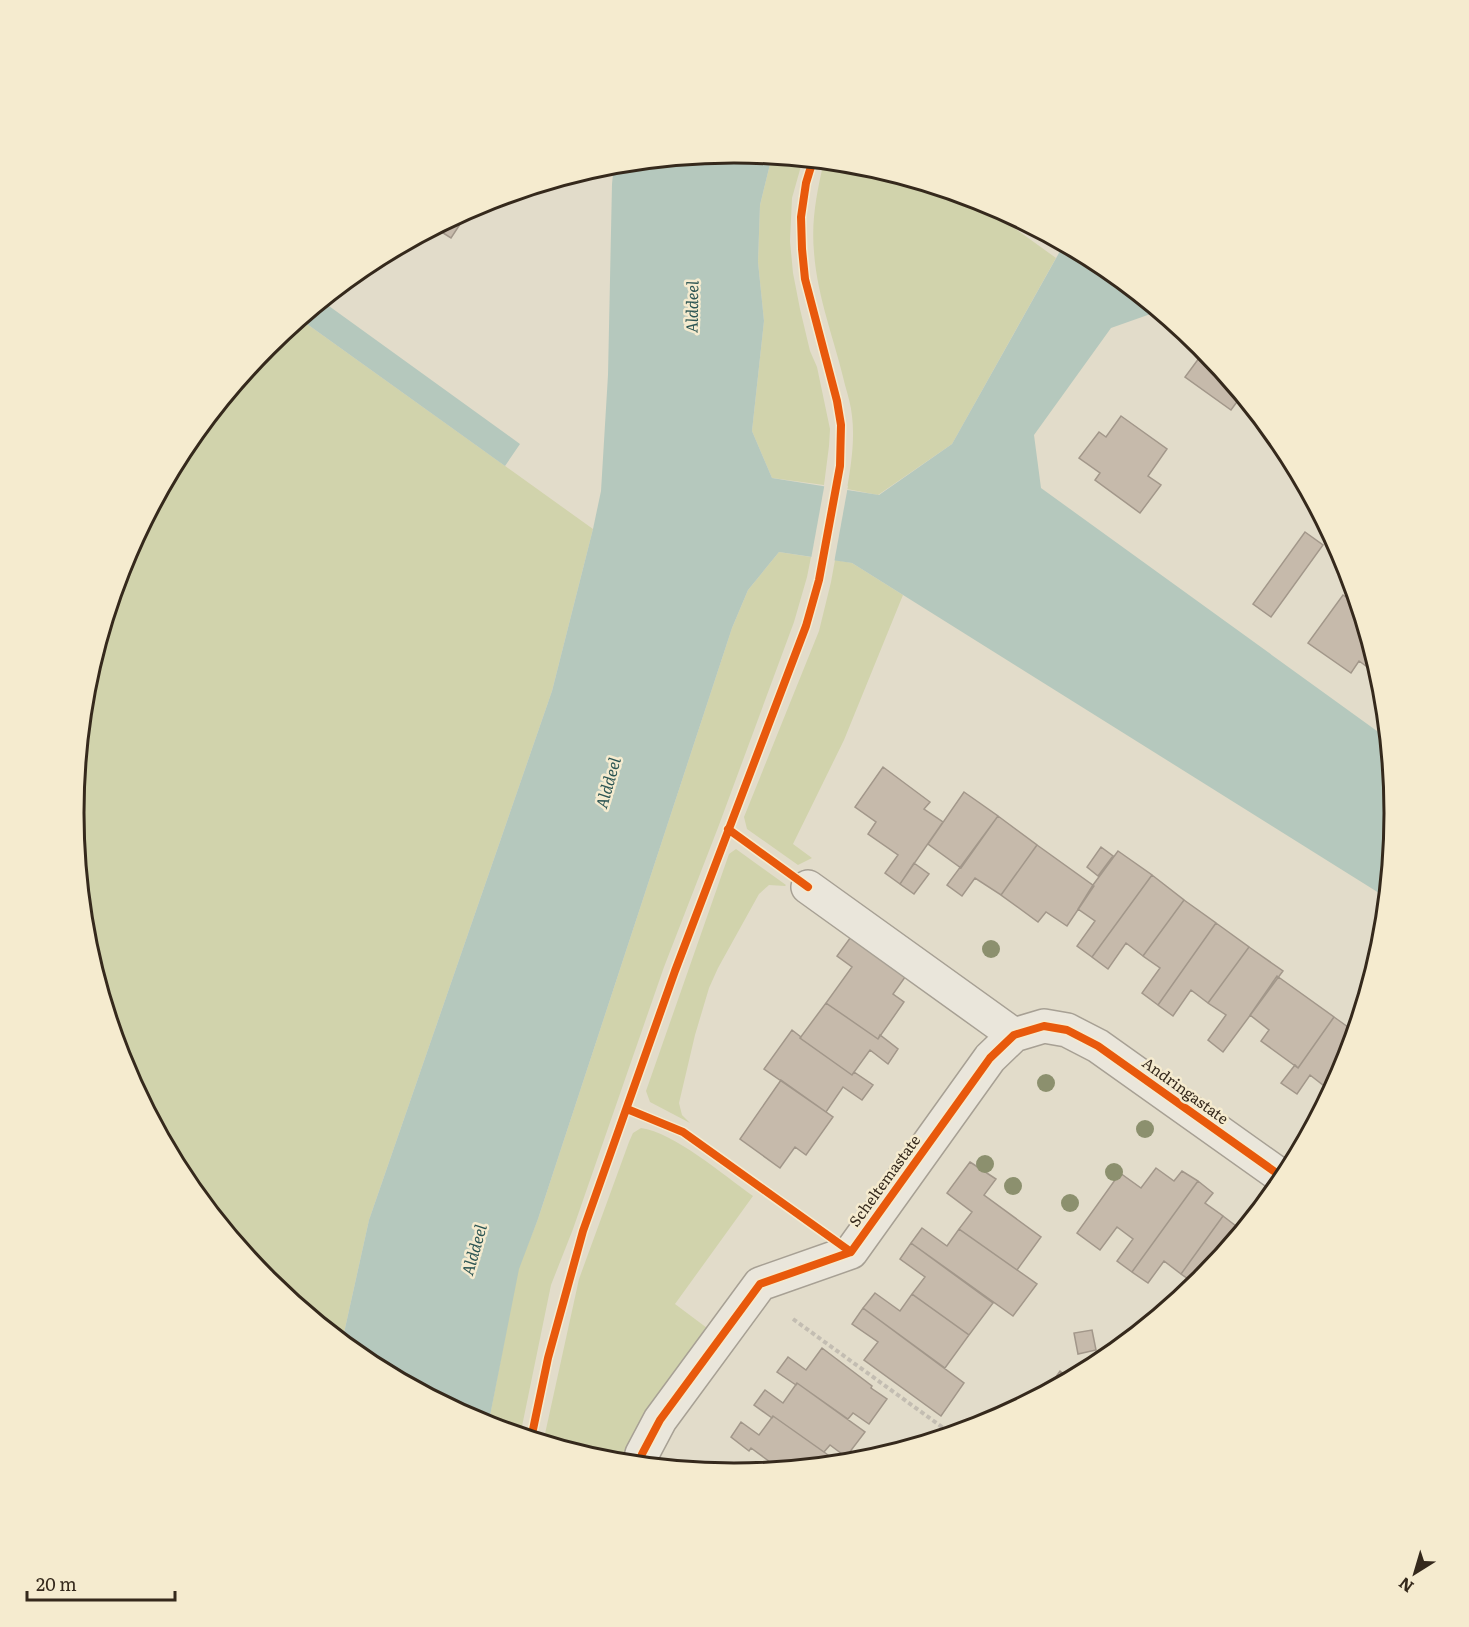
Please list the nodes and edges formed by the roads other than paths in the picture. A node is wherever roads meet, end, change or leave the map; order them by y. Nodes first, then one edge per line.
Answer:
1 (808, 887) dead end
2 (1067, 1029) joint
3 (1014, 1035) junction
4 (1276, 1173) edge
5 (641, 1457) edge

1 - 3 street
2 - 3 street, Scheltemastate
2 - 4 street, Andringastate
3 - 5 street, Scheltemastate

